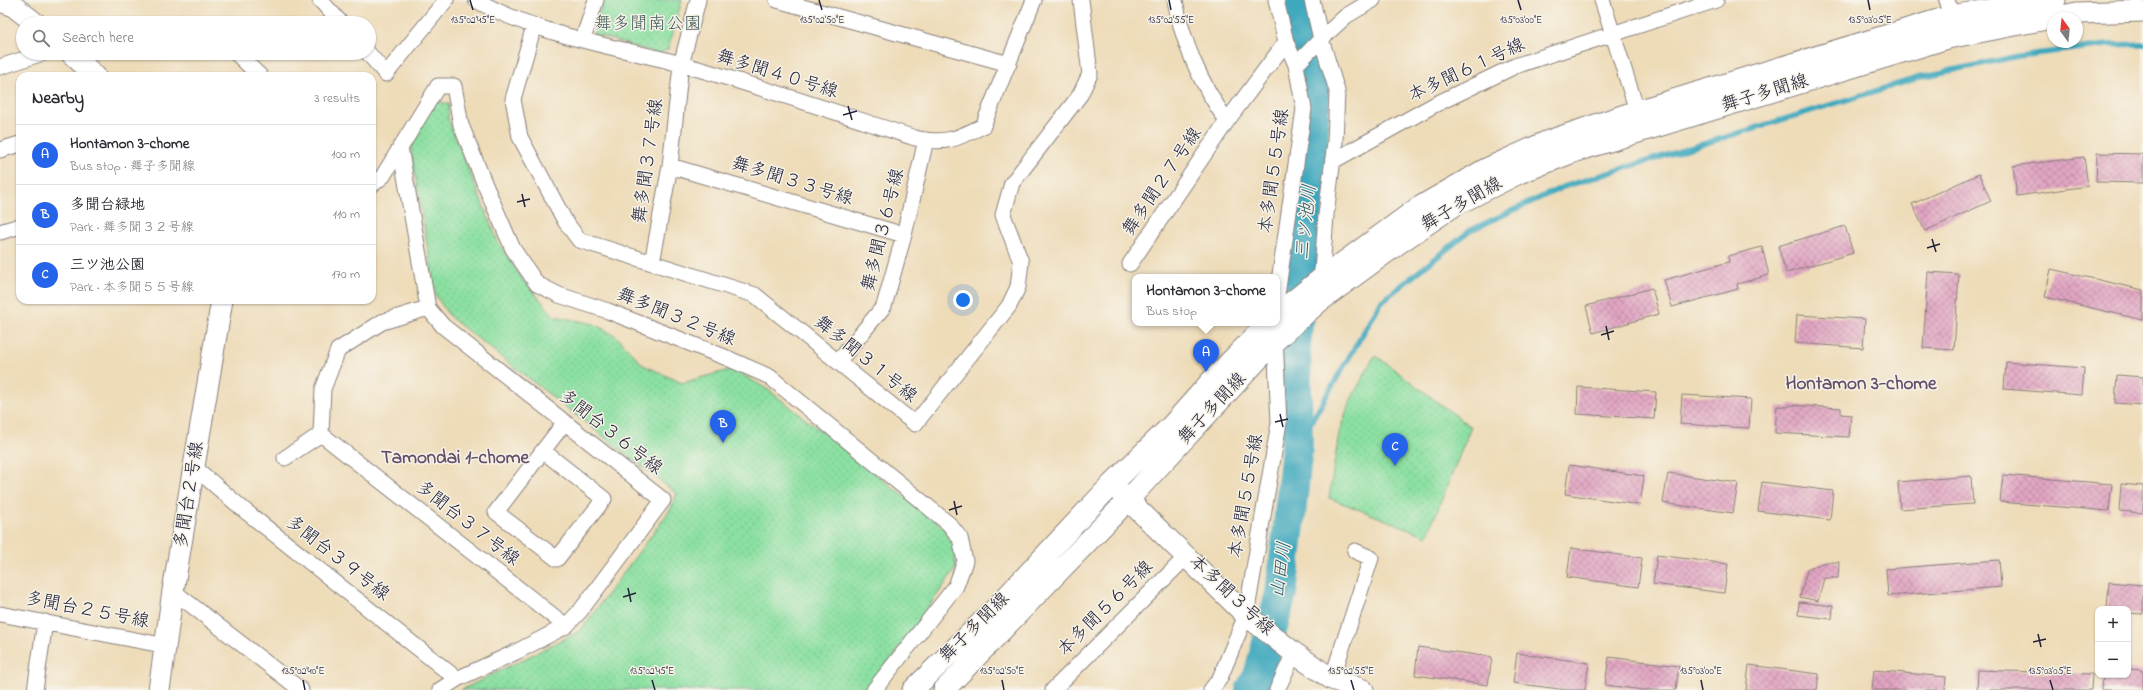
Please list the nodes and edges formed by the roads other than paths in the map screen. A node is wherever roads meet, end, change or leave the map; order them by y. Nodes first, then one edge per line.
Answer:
1 (320, 0) edge
2 (446, 0) edge
3 (476, 0) edge
4 (596, 0) edge
5 (698, 0) edge
6 (777, 0) edge
7 (1034, 0) edge
8 (1081, 0) edge
9 (1175, 0) edge
10 (1276, 0) edge
11 (1312, 0) edge
12 (1374, 0) edge
13 (1602, 0) edge
14 (1716, 0) edge
15 (2055, 0) edge
16 (0, 1) edge
17 (1949, 8) edge
18 (2143, 11) edge
19 (26, 16) edge
20 (334, 16) edge
21 (534, 26) junction
22 (1612, 33) junction
23 (1958, 37) junction
24 (583, 38) junction
25 (1321, 39) junction
26 (1286, 42) junction
27 (22, 60) edge
28 (78, 60) edge
29 (243, 60) edge
30 (374, 60) edge
31 (1009, 64) junction
32 (681, 65) junction
33 (1296, 65) junction
34 (0, 67) edge
35 (91, 72) edge
36 (256, 72) edge
37 (1640, 121) junction
38 (1227, 122) junction
39 (926, 140) junction
40 (16, 145) edge
41 (400, 147) junction
42 (0, 150) edge
43 (1333, 161) junction
44 (670, 166) junction
45 (376, 181) edge
46 (16, 227) edge
47 (0, 232) edge
48 (904, 235) junction
49 (652, 263) junction
50 (1130, 264) dead end
51 (1280, 274) edge
52 (1322, 278) junction
53 (1320, 301) junction
54 (221, 304) edge
55 (428, 308) junction
56 (1280, 312) edge
57 (1280, 325) edge
58 (1273, 329) edge
59 (838, 362) junction
60 (565, 422) junction
61 (321, 434) junction
62 (543, 451) junction
63 (285, 458) dead end
64 (194, 467) junction
65 (1112, 484) junction
66 (1128, 500) junction
67 (1355, 551) dead end
68 (1187, 556) junction
69 (173, 591) junction
70 (0, 614) edge
71 (1246, 615) junction
72 (45, 622) junction
73 (566, 626) junction
74 (167, 646) junction
75 (1294, 653) junction
76 (1332, 678) junction
77 (457, 679) junction
78 (35, 690) edge
79 (159, 690) edge
80 (301, 690) edge
81 (440, 690) edge
82 (874, 690) edge
83 (913, 690) edge
84 (944, 690) edge
85 (1053, 690) edge
86 (1211, 690) edge
87 (1277, 690) edge
88 (1363, 690) edge

1 - 20 street
2 - 30 street
3 - 21 street, 舞多聞４０号線
4 - 24 street
5 - 32 street, 舞多聞３７号線
6 - 31 street
7 - 31 street, 舞多聞４０号線
8 - 59 street, 舞多聞３１号線
9 - 38 street, 舞多聞２７号線
10 - 26 street
11 - 25 street
12 - 25 street
13 - 22 street
14 - 22 street, 本多聞６１号線
15 - 17 street, 舞子多聞線
16 - 19 street
17 - 23 street
17 - 37 street, 舞子多聞線
18 - 23 street, 舞子多聞線
21 - 24 street, 舞多聞４０号線
21 - 49 street, 舞多聞３１号線
22 - 37 street
22 - 43 street, 本多聞６１号線
23 - 37 street, 舞子多聞線
24 - 32 street, 舞多聞４０号線
25 - 33 street
25 - 43 street
26 - 33 street, 本多聞５５号線
26 - 38 street, 舞多聞２７号線
27 - 34 street
28 - 35 street
29 - 36 street
31 - 39 street, 舞多聞４０号線
32 - 39 street, 舞多聞４０号線
32 - 44 street, 舞多聞３７号線
33 - 51 street, 本多聞５５号線
37 - 52 street, 舞子多聞線
37 - 53 street, 舞子多聞線
38 - 50 street, 舞多聞２７号線
39 - 48 street, 舞多聞３６号線
40 - 42 street
41 - 45 street
41 - 55 street, 多聞台３６号線
41 - 82 street, 舞多聞３２号線
43 - 52 street
44 - 48 street, 舞多聞３３号線
44 - 49 street, 舞多聞３７号線
46 - 47 street
48 - 59 street, 舞多聞３６号線
49 - 59 street, 舞多聞３１号線
52 - 53 street
52 - 56 street, 舞子多聞線
53 - 57 street, 舞子多聞線
54 - 64 street, 多聞台２号線
55 - 60 street, 多聞台３６号線
55 - 61 street
58 - 65 street, 舞子多聞線
58 - 66 street, 舞子多聞線
58 - 71 street, 本多聞５５号線
60 - 62 street
60 - 73 street, 多聞台３６号線
61 - 63 street
61 - 73 street, 多聞台３７号線
62 - 62 street
64 - 69 street, 多聞台２号線
64 - 77 street, 多聞台３９号線
65 - 66 street, 本多聞３号線
65 - 83 street, 舞子多聞線
66 - 68 street, 本多聞３号線
66 - 84 street, 舞子多聞線
67 - 76 street
68 - 71 street, 本多聞３号線
68 - 85 street, 本多聞５６号線
69 - 74 street, 多聞台２号線
69 - 80 street
70 - 72 street, 多聞台２５号線
71 - 75 street, 本多聞３号線
71 - 86 street, 本多聞５５号線
72 - 74 street, 多聞台２５号線
72 - 78 street
73 - 77 street, 多聞台３６号線
74 - 79 street, 多聞台２号線
75 - 76 street, 本多聞３号線
75 - 87 street
76 - 88 street, 本多聞３号線
77 - 81 street, 多聞台３６号線

